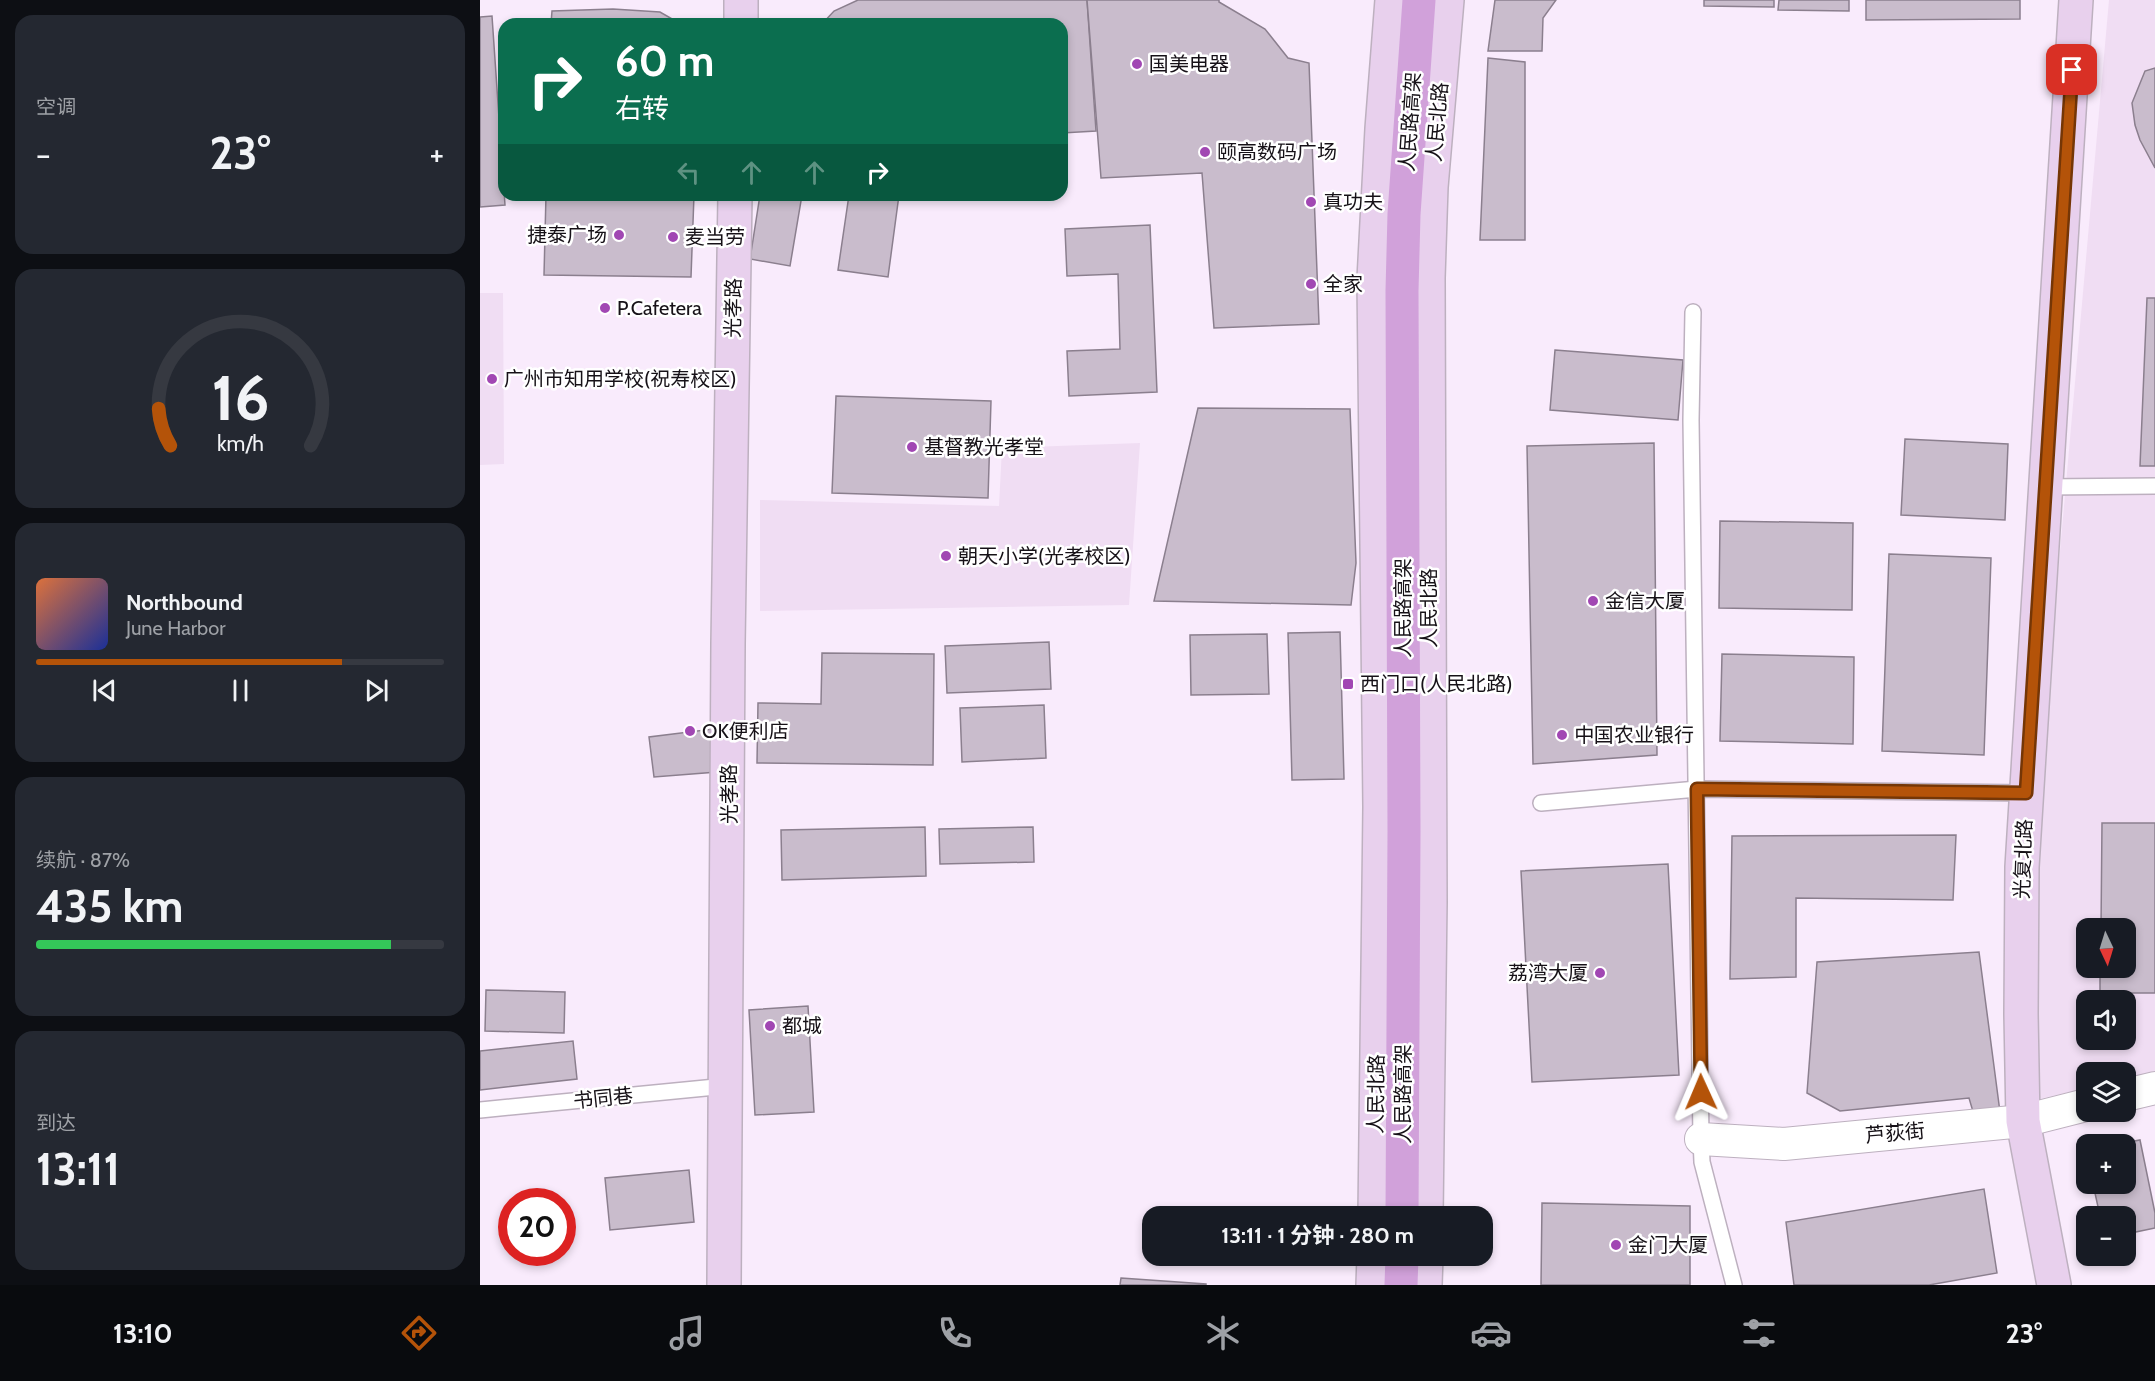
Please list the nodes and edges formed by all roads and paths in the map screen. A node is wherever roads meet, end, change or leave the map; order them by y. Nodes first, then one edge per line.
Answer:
1 (741, 0) edge
2 (1392, 0) edge
3 (1419, 0) edge
4 (1447, 0) edge
5 (2076, 0) edge
6 (741, 18) edge
7 (735, 201) edge
8 (1693, 312) dead end
9 (2155, 486) edge
10 (2045, 487) junction
11 (1697, 789) junction
12 (2026, 793) junction
13 (1541, 803) dead end
14 (726, 1086) junction
15 (2155, 1088) edge
16 (2136, 1093) edge
17 (2076, 1108) edge
18 (480, 1110) edge
19 (2024, 1121) junction
20 (1701, 1138) junction
21 (1374, 1206) edge
22 (1402, 1206) edge
23 (1426, 1206) edge
24 (1374, 1266) edge
25 (1402, 1266) edge
26 (1426, 1266) edge
27 (724, 1285) edge
28 (1373, 1285) edge
29 (1401, 1285) edge
30 (1425, 1285) edge
31 (1734, 1285) edge
32 (2054, 1285) edge

1 - 6 main road
2 - 21 main road, 人民北路
3 - 22 main road, 人民路高架
4 - 23 main road, 人民北路
5 - 10 main road, 光复北路
7 - 14 main road, 光孝路
8 - 11 lane
9 - 10 lane
10 - 12 main road, 光复北路
11 - 12 lane
11 - 13 lane
11 - 20 lane
12 - 19 main road, 光复北路
14 - 18 lane, 书同巷
14 - 27 main road, 光孝路
15 - 16 street
17 - 19 street, 芦荻街
19 - 20 street, 芦荻街
19 - 32 main road, 光复北路
20 - 31 lane
24 - 28 main road
25 - 29 main road
26 - 30 main road

